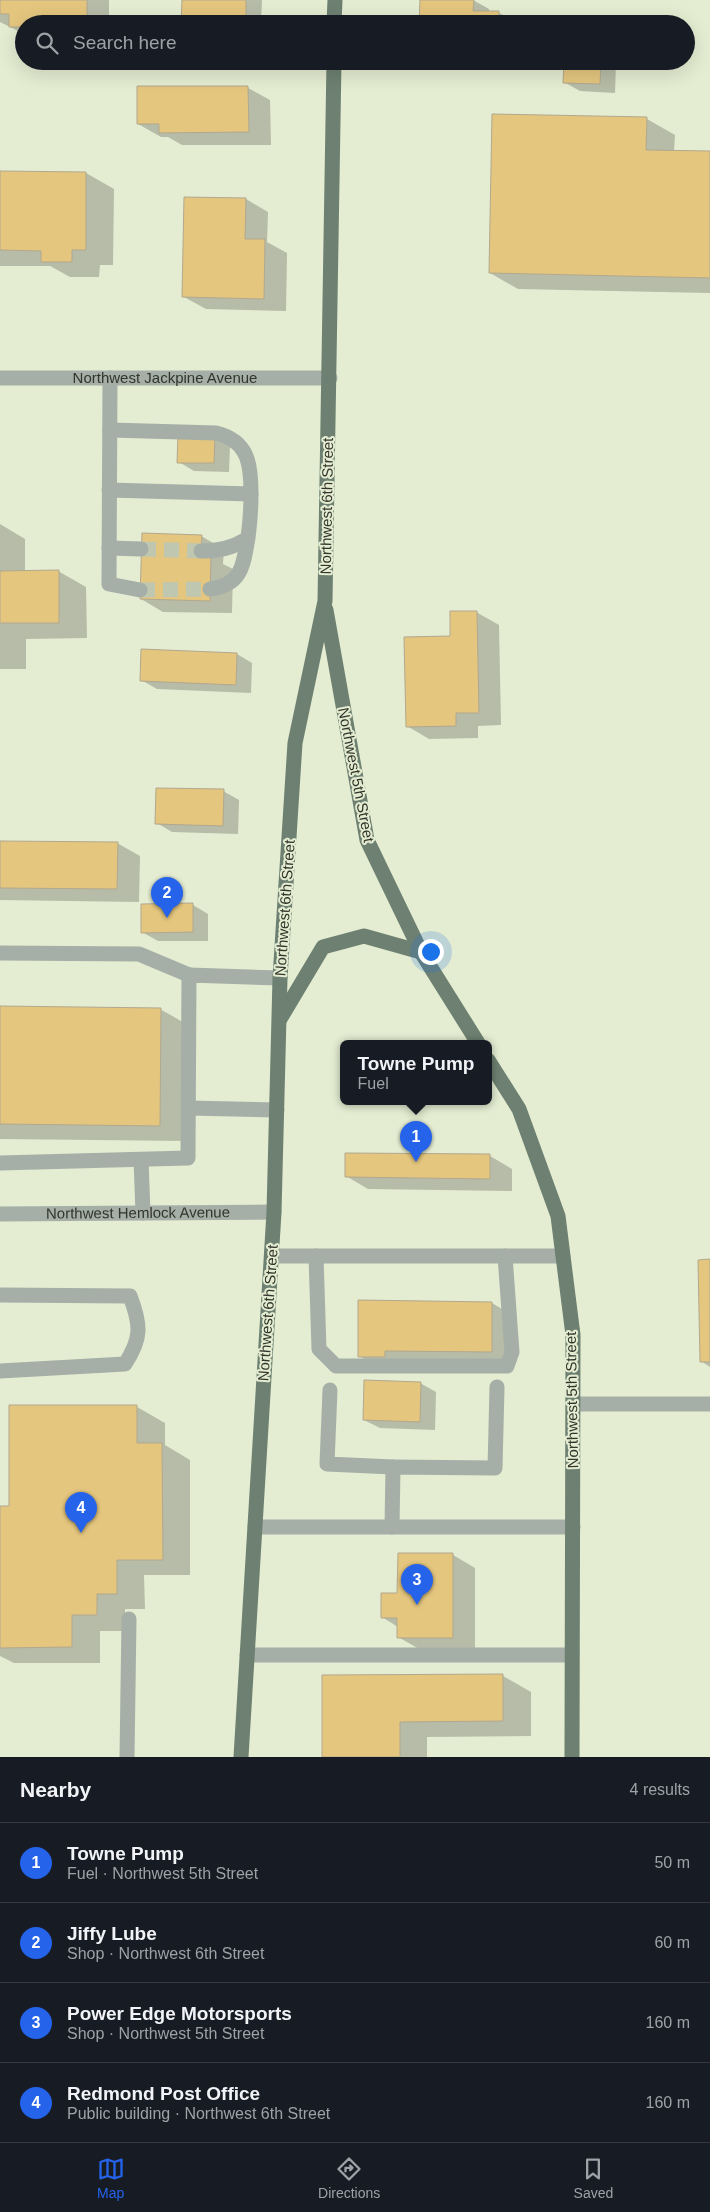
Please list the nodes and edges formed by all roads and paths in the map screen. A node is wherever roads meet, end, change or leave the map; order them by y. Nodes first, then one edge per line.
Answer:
1 (335, 0) edge
2 (334, 15) edge
3 (334, 70) edge
4 (0, 378) edge
5 (110, 378) junction
6 (330, 378) junction
7 (110, 430) junction
8 (110, 490) junction
9 (251, 494) junction
10 (247, 539) junction
11 (110, 548) junction
12 (141, 549) tunnel mouth
13 (201, 550) tunnel mouth
14 (210, 589) tunnel mouth
15 (140, 590) tunnel mouth
16 (325, 601) junction
17 (421, 952) junction
18 (0, 953) edge
19 (189, 975) junction
20 (280, 978) junction
21 (279, 1020) junction
22 (476, 1040) edge
23 (492, 1066) edge
24 (188, 1108) junction
25 (277, 1110) junction
26 (141, 1160) junction
27 (0, 1163) edge
28 (274, 1212) junction
29 (143, 1213) junction
30 (0, 1214) edge
31 (272, 1256) junction
32 (316, 1256) junction
33 (505, 1256) junction
34 (563, 1256) junction
35 (0, 1295) edge
36 (0, 1372) edge
37 (497, 1387) dead end
38 (330, 1390) dead end
39 (573, 1404) junction
40 (710, 1404) edge
41 (393, 1467) junction
42 (255, 1527) junction
43 (392, 1527) junction
44 (573, 1527) junction
45 (129, 1619) dead end
46 (247, 1655) junction
47 (572, 1655) junction
48 (127, 1757) edge
49 (241, 1757) edge
50 (572, 1757) edge

1 - 2 main road
3 - 6 main road, Northwest 6th Street
4 - 5 street, Northwest Jackpine Avenue
5 - 6 street, Northwest Jackpine Avenue
5 - 7 street
6 - 16 main road, Northwest 6th Street
7 - 8 street
7 - 9 street
8 - 9 street
8 - 11 street
9 - 10 street
10 - 13 street
10 - 14 street
11 - 12 street
11 - 15 street
16 - 17 main road, Northwest 5th Street
16 - 20 main road, Northwest 6th Street
17 - 21 main road
17 - 22 main road, Northwest 5th Street
18 - 19 street
19 - 20 street
19 - 24 street
20 - 21 main road, Northwest 6th Street
21 - 25 main road, Northwest 6th Street
23 - 34 main road, Northwest 5th Street
24 - 25 street
24 - 26 street
25 - 28 main road, Northwest 6th Street
26 - 27 street
26 - 29 street
28 - 29 street, Northwest Hemlock Avenue
28 - 31 main road, Northwest 6th Street
29 - 30 street, Northwest Hemlock Avenue
31 - 32 street
31 - 42 main road, Northwest 6th Street
32 - 33 street
32 - 33 street
33 - 34 street
34 - 39 main road, Northwest 5th Street
35 - 36 street
37 - 41 street
38 - 41 street
39 - 40 street
39 - 44 main road, Northwest 5th Street
41 - 43 street
42 - 43 street
42 - 46 main road, Northwest 6th Street
43 - 44 street
44 - 47 main road, Northwest 5th Street
45 - 48 street
46 - 47 street
46 - 49 main road, Northwest 6th Street
47 - 50 main road, Northwest 5th Street

